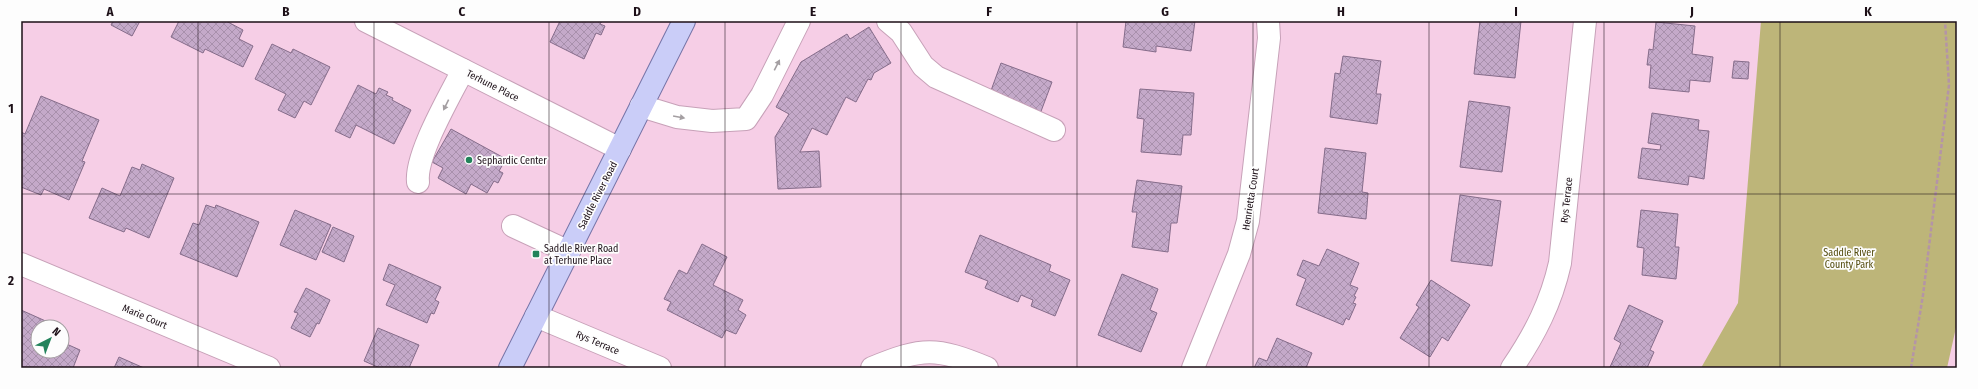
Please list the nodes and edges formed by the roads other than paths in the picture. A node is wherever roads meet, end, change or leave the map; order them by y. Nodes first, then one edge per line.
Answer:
1 (366, 21) edge
2 (684, 21) edge
3 (799, 21) edge
4 (888, 21) edge
5 (1268, 21) edge
6 (1585, 21) edge
7 (463, 70) junction
8 (641, 106) junction
9 (1054, 130) dead end
10 (620, 149) junction
11 (418, 182) dead end
12 (512, 226) dead end
13 (568, 252) junction
14 (21, 264) edge
15 (536, 316) junction
16 (269, 368) edge
17 (510, 368) edge
18 (660, 368) edge
19 (872, 368) edge
20 (987, 368) edge
21 (1193, 368) edge
22 (1512, 368) edge

1 - 7 street, Terhune Place
2 - 8 main road, Saddle River Road
8 -> 3 street
4 - 9 street
5 - 21 street, Henrietta Court
6 - 22 street, Rys Terrace
7 - 10 street, Terhune Place
7 -> 11 street
8 - 10 main road, Saddle River Road
10 - 13 main road, Saddle River Road
12 - 13 street
13 - 15 main road, Saddle River Road
14 - 16 street, Marie Court
15 - 17 main road, Saddle River Road
15 - 18 street, Rys Terrace
19 - 20 street

